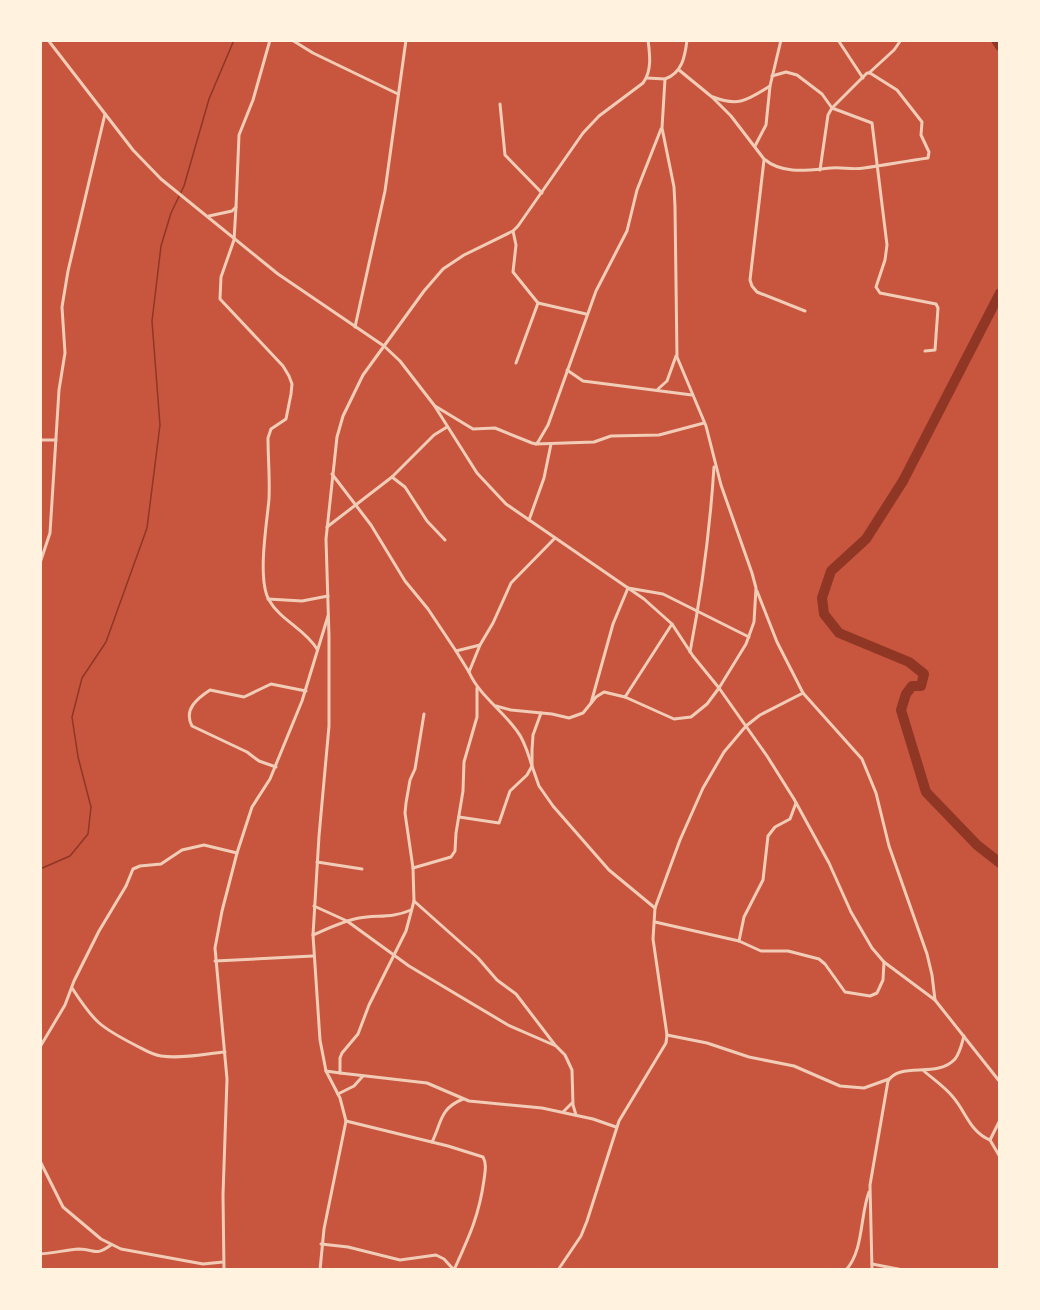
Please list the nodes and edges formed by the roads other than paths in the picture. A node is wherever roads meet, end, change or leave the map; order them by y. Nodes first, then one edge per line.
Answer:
1 (48, 40) edge
2 (270, 40) edge
3 (292, 40) edge
4 (406, 40) edge
5 (648, 40) edge
6 (687, 40) edge
7 (781, 40) edge
8 (838, 40) edge
9 (901, 40) edge
10 (679, 69) junction
11 (869, 73) junction
12 (772, 76) junction
13 (647, 78) junction
14 (863, 78) junction
15 (665, 79) junction
16 (770, 86) junction
17 (398, 94) junction
18 (712, 96) junction
19 (500, 104) dead end
20 (832, 108) junction
21 (105, 114) junction
22 (662, 128) junction
23 (755, 146) junction
24 (764, 159) junction
25 (877, 166) junction
26 (820, 170) junction
27 (542, 194) junction
28 (236, 207) junction
29 (209, 216) junction
30 (513, 231) junction
31 (234, 240) junction
32 (538, 303) junction
33 (805, 311) dead end
34 (586, 314) junction
35 (355, 327) junction
36 (384, 346) junction
37 (925, 351) dead end
38 (676, 354) junction
39 (516, 363) dead end
40 (567, 370) junction
41 (656, 390) junction
42 (692, 395) junction
43 (434, 405) junction
44 (704, 423) junction
45 (447, 427) junction
46 (40, 440) edge
47 (56, 440) junction
48 (537, 444) junction
49 (550, 444) junction
50 (715, 462) junction
51 (332, 474) junction
52 (392, 477) junction
53 (355, 506) junction
54 (528, 521) junction
55 (327, 527) junction
56 (555, 538) junction
57 (445, 540) dead end
58 (40, 563) edge
59 (628, 588) junction
60 (756, 588) junction
61 (328, 596) junction
62 (268, 599) junction
63 (698, 613) junction
64 (329, 614) junction
65 (672, 624) junction
66 (749, 637) junction
67 (480, 645) junction
68 (317, 649) junction
69 (456, 651) junction
70 (690, 652) junction
71 (469, 672) junction
72 (477, 688) junction
73 (719, 688) junction
74 (306, 691) junction
75 (803, 693) junction
76 (625, 697) junction
77 (591, 703) junction
78 (496, 706) junction
79 (542, 713) junction
80 (424, 714) dead end
81 (746, 726) junction
82 (532, 766) junction
83 (276, 767) junction
84 (796, 803) junction
85 (459, 817) junction
86 (237, 853) junction
87 (317, 862) junction
88 (413, 868) junction
89 (362, 869) dead end
90 (414, 901) junction
91 (314, 906) junction
92 (656, 908) junction
93 (411, 910) junction
94 (347, 921) junction
95 (655, 922) junction
96 (313, 935) junction
97 (739, 941) junction
98 (313, 956) junction
99 (394, 956) junction
100 (215, 961) junction
101 (884, 962) junction
102 (72, 988) junction
103 (935, 1000) junction
104 (667, 1035) junction
105 (964, 1036) junction
106 (556, 1046) junction
107 (40, 1047) edge
108 (225, 1052) junction
109 (326, 1071) junction
110 (924, 1071) junction
111 (340, 1073) junction
112 (363, 1076) junction
113 (889, 1079) junction
114 (999, 1082) edge
115 (338, 1095) junction
116 (464, 1099) junction
117 (573, 1102) junction
118 (563, 1112) junction
119 (576, 1115) junction
120 (346, 1120) junction
121 (999, 1120) edge
122 (617, 1127) junction
123 (990, 1140) junction
124 (432, 1142) junction
125 (999, 1157) edge
126 (40, 1161) edge
127 (870, 1188) junction
128 (321, 1244) junction
129 (111, 1245) junction
130 (40, 1254) edge
131 (224, 1262) junction
132 (872, 1264) junction
133 (224, 1269) edge
134 (320, 1269) edge
135 (558, 1269) edge
136 (846, 1269) edge
137 (872, 1269) edge
138 (903, 1269) edge

1 - 21 street
2 - 28 street
3 - 17 street
4 - 17 street
5 - 13 street
6 - 10 street
7 - 12 street
8 - 14 street
9 - 11 street
10 - 15 street
10 - 18 street
11 - 14 street
11 - 25 street
12 - 16 street
12 - 20 street
13 - 15 street
13 - 27 street
14 - 20 street
15 - 22 street
16 - 18 street
16 - 23 street
17 - 35 street
18 - 23 street
19 - 27 street
20 - 25 street
20 - 26 street
21 - 29 street
21 - 47 street
22 - 34 street
22 - 38 street
23 - 24 street
24 - 26 street
24 - 33 street
25 - 26 street
25 - 37 street
27 - 30 street
28 - 29 street
28 - 31 street
29 - 31 street
30 - 32 street
30 - 36 street
31 - 35 street
31 - 62 street
32 - 34 street
32 - 39 street
34 - 40 street
35 - 36 street
36 - 43 street
36 - 51 street
38 - 41 street
38 - 42 street
40 - 41 street
40 - 48 street
41 - 42 street
42 - 44 street
43 - 45 street
43 - 48 street
44 - 49 street
44 - 50 street
45 - 52 street
45 - 54 street
46 - 47 street
47 - 58 street
48 - 49 street
49 - 54 street
50 - 60 street
50 - 63 street
51 - 53 street
51 - 55 street
52 - 53 street
52 - 57 street
53 - 55 street
53 - 69 street
54 - 56 street
55 - 61 street
56 - 59 street
56 - 67 street
59 - 63 street
59 - 65 street
59 - 77 street
60 - 66 street
60 - 75 street
61 - 62 street
61 - 64 street
62 - 68 street
63 - 66 street
63 - 70 street
64 - 68 street
64 - 87 street
65 - 70 street
65 - 76 street
66 - 73 street
67 - 69 street
67 - 71 street
68 - 74 street
69 - 71 street
70 - 73 street
71 - 72 street
72 - 78 street
72 - 85 street
73 - 76 street
73 - 81 street
74 - 83 street
74 - 83 street
75 - 81 street
75 - 103 street
76 - 77 street
77 - 79 street
78 - 79 street
78 - 82 street
79 - 82 street
80 - 88 street
81 - 84 street
81 - 92 street
82 - 85 street
82 - 92 street
83 - 86 street
84 - 97 street
84 - 101 street
85 - 88 street
86 - 100 street
86 - 102 street
87 - 89 street
87 - 91 street
88 - 90 street
90 - 93 street
90 - 106 street
91 - 94 street
91 - 96 street
92 - 95 street
93 - 94 street
93 - 99 street
94 - 96 street
94 - 99 street
95 - 97 street
95 - 104 street
96 - 98 street
97 - 101 street
98 - 100 street
98 - 109 street
99 - 106 street
99 - 111 street
100 - 108 street
101 - 103 street
102 - 107 street
102 - 108 street
103 - 105 street
104 - 113 street
104 - 122 street
105 - 110 street
105 - 114 street
106 - 117 street
108 - 131 street
109 - 111 street
109 - 115 street
110 - 113 street
110 - 123 street
111 - 112 street
112 - 115 street
112 - 116 street
113 - 127 street
115 - 120 street
116 - 118 street
116 - 124 street
117 - 118 street
117 - 119 street
118 - 119 street
119 - 122 street
120 - 124 street
120 - 128 street
121 - 123 street
122 - 135 street
123 - 125 street
124 - 128 street
126 - 129 street
127 - 132 street
127 - 136 street
128 - 134 street
129 - 130 street
129 - 131 street
131 - 133 street
132 - 137 street
132 - 138 street

